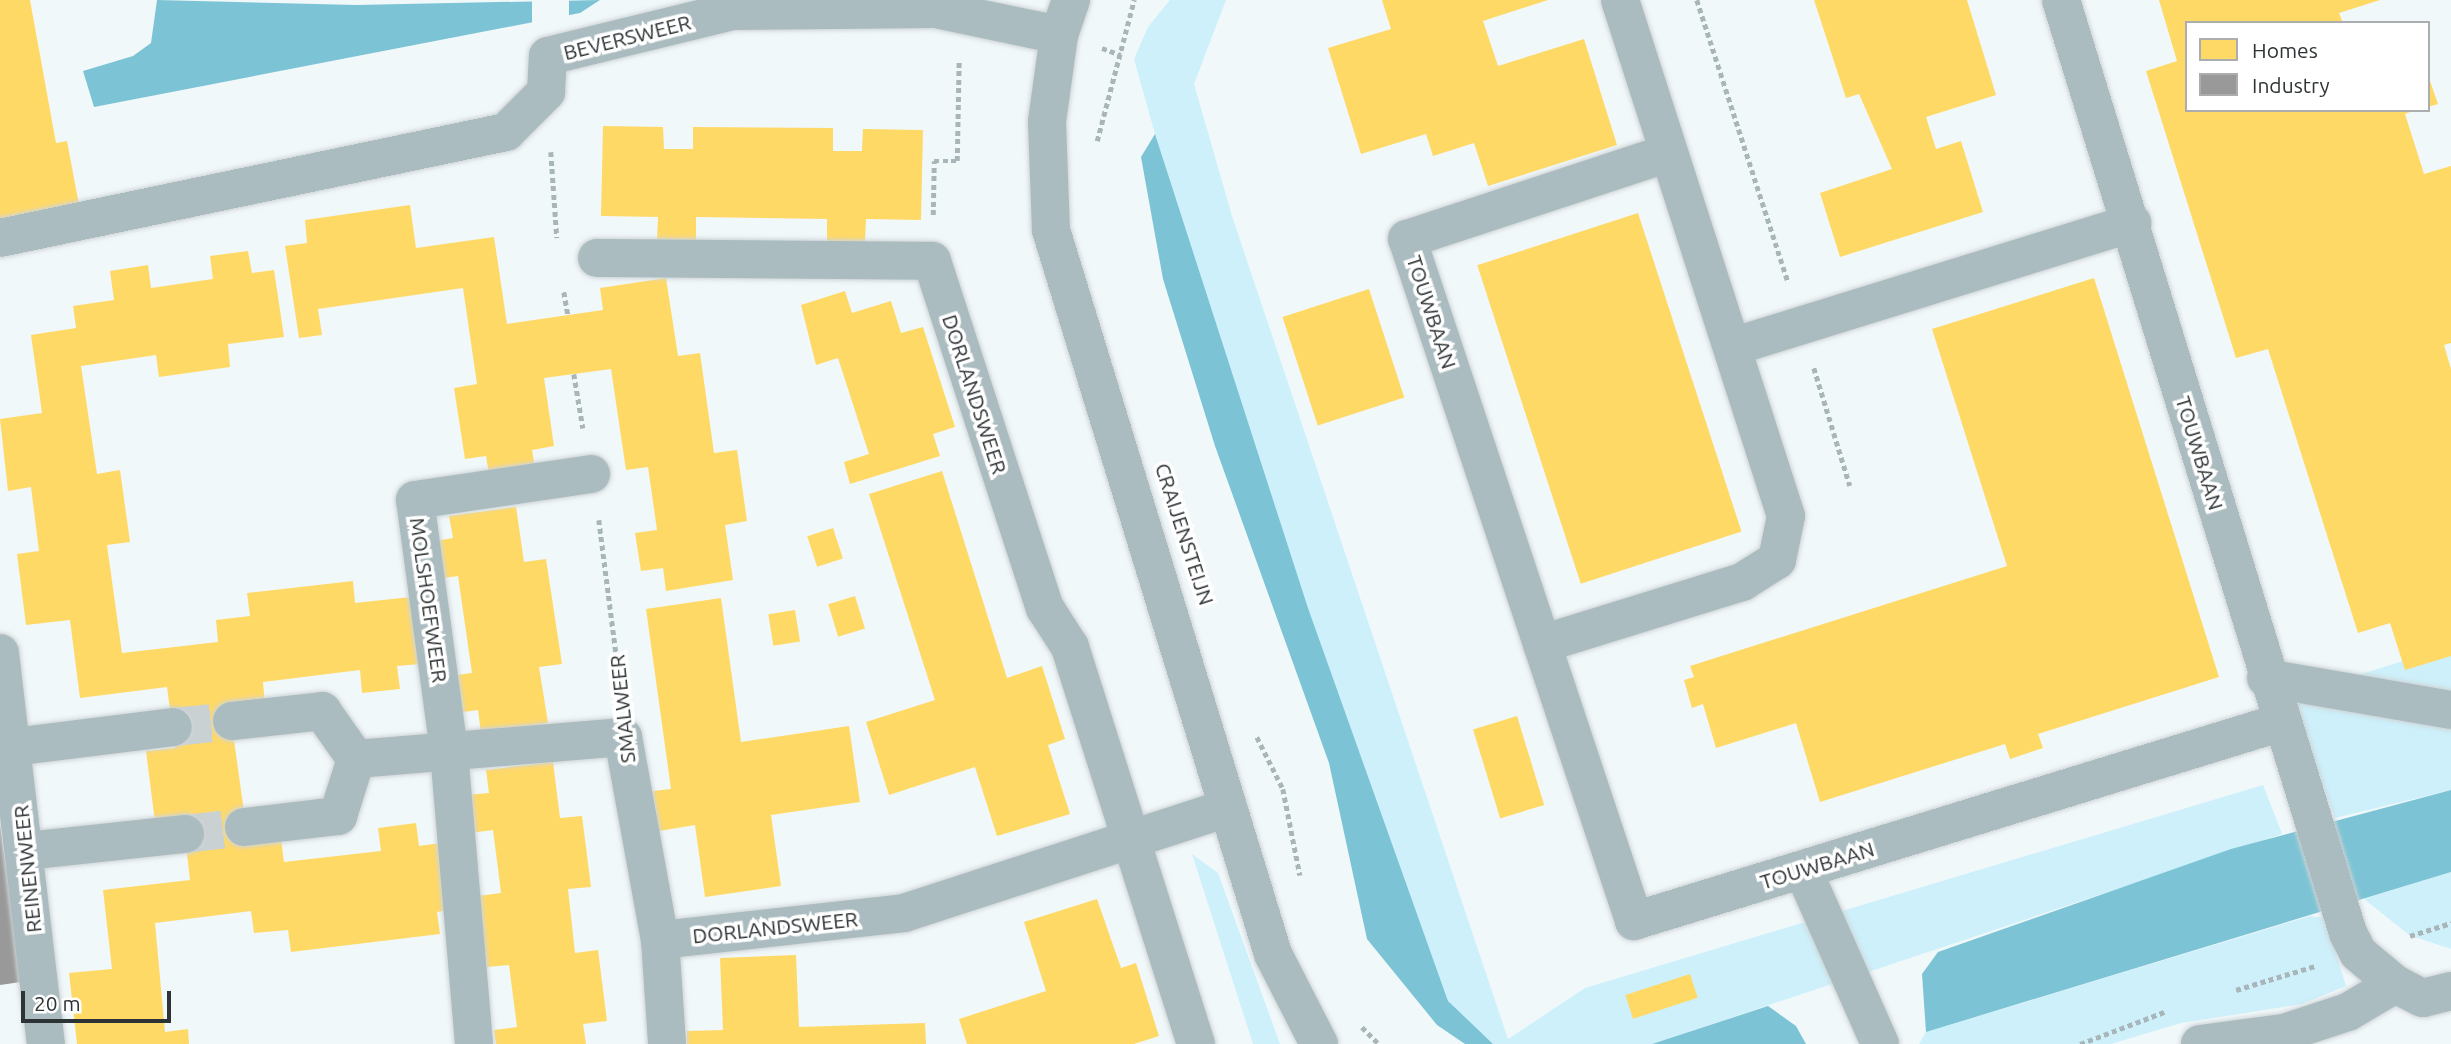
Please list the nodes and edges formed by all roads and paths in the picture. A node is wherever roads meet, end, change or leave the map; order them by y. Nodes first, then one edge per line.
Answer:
1 (1134, 0) edge
2 (1620, 0) edge
3 (1697, 0) edge
4 (2061, 0) edge
5 (965, 13) junction
6 (1065, 17) edge
7 (546, 92) junction
8 (1668, 153) junction
9 (1097, 155) dead end
10 (2132, 223) junction
11 (0, 238) edge
12 (557, 245) dead end
13 (597, 258) dead end
14 (932, 261) junction
15 (562, 281) dead end
16 (568, 315) dead end
17 (1802, 325) junction
18 (1735, 346) junction
19 (574, 374) dead end
20 (591, 474) junction
21 (1850, 486) dead end
22 (1542, 644) junction
23 (0, 653) edge
24 (2266, 678) junction
25 (2451, 710) edge
26 (232, 721) tunnel mouth
27 (2279, 723) junction
28 (173, 727) tunnel mouth
29 (1254, 730) dead end
30 (623, 737) junction
31 (13, 747) junction
32 (449, 751) junction
33 (356, 759) junction
34 (1227, 808) junction
35 (244, 827) tunnel mouth
36 (185, 834) tunnel mouth
37 (1131, 841) junction
38 (25, 852) junction
39 (1802, 870) junction
40 (1302, 886) dead end
41 (2451, 923) edge
42 (660, 940) junction
43 (2353, 943) junction
44 (2395, 985) junction
45 (2451, 991) edge
46 (2225, 993) dead end
47 (2172, 1010) dead end
48 (1355, 1020) dead end
49 (46, 1044) edge
50 (474, 1044) edge
51 (667, 1044) edge
52 (1196, 1044) edge
53 (1319, 1044) edge
54 (1379, 1044) edge
55 (1880, 1044) edge
56 (2080, 1044) edge
57 (2200, 1044) edge

1 - 9 path
2 - 8 street
3 - 17 path
4 - 10 street, TOUWBAAN
5 - 6 street, BEVERSWEER
5 - 7 street, BEVERSWEER
5 - 14 path
6 - 34 street, CRAIJENSTEIJN
7 - 11 street
7 - 12 path
8 - 18 street
8 - 22 street, TOUWBAAN
10 - 17 street
10 - 24 street, TOUWBAAN
13 - 14 street
14 - 37 street, DORLANDSWEER
15 - 16 path
17 - 18 street
17 - 21 path
18 - 22 street
19 - 20 path, SMALWEER
20 - 30 path, SMALWEER
20 - 32 street, MOLSHOEFWEER
22 - 39 street, TOUWBAAN
23 - 31 street, REINENWEER
24 - 25 street
24 - 27 street, TOUWBAAN
26 - 33 street
27 - 39 street, TOUWBAAN
27 - 43 street, TOUWBAAN
28 - 31 street
29 - 40 path
30 - 32 street
30 - 42 street, SMALWEER
31 - 38 street, REINENWEER
32 - 33 street
32 - 50 street, MOLSHOEFWEER
33 - 35 street
34 - 37 street, DORLANDSWEER
34 - 53 street, CRAIJENSTEIJN
36 - 38 street
37 - 42 street, DORLANDSWEER
37 - 52 street, DORLANDSWEER
38 - 49 street, REINENWEER
39 - 55 street
41 - 43 path
42 - 51 street, SMALWEER
43 - 44 street
43 - 46 path
44 - 45 street
44 - 57 street
47 - 56 path
48 - 54 path

